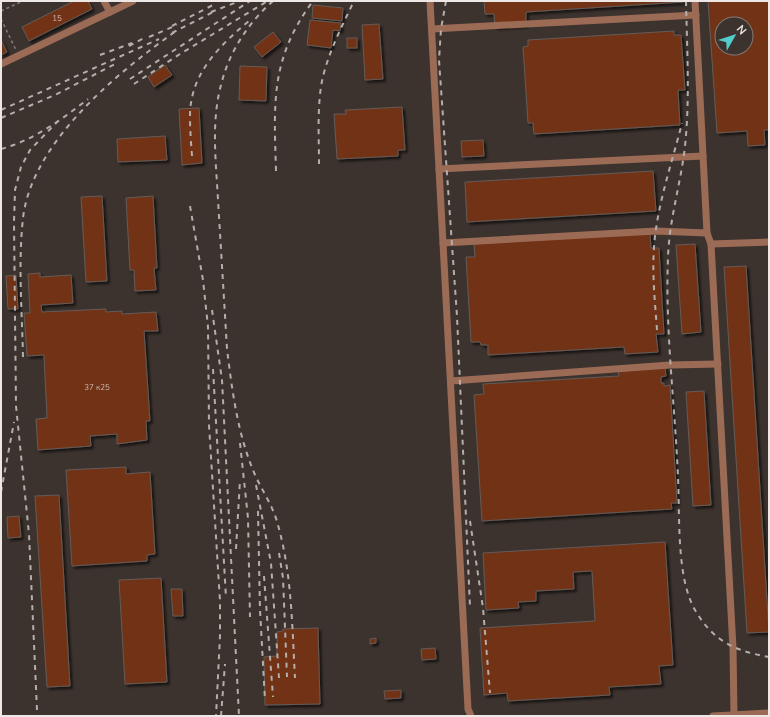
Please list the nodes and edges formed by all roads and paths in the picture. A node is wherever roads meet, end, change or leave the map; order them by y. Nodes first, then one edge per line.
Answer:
1 (23, 1) edge
2 (104, 1) edge
3 (133, 1) edge
4 (430, 1) edge
5 (695, 1) edge
6 (1, 12) edge
7 (110, 12) junction
8 (696, 15) junction
9 (1, 19) edge
10 (432, 29) junction
11 (18, 56) junction
12 (1, 64) edge
13 (703, 156) junction
14 (439, 169) junction
15 (707, 233) junction
16 (769, 242) edge
17 (443, 243) junction
18 (711, 244) junction
19 (718, 364) junction
20 (451, 381) junction
21 (769, 713) edge
22 (734, 715) edge
23 (471, 716) edge
24 (713, 716) edge

1 - 6 path
2 - 7 lane
3 - 7 lane
4 - 10 lane
5 - 8 lane
7 - 11 lane
8 - 10 lane
8 - 13 lane
9 - 11 path
10 - 14 lane
11 - 12 lane
13 - 14 lane
13 - 15 lane
14 - 17 lane
15 - 17 lane
15 - 18 lane
16 - 18 lane
17 - 20 lane
18 - 19 lane
19 - 20 lane
19 - 22 lane
20 - 23 lane
21 - 22 lane
22 - 24 lane

